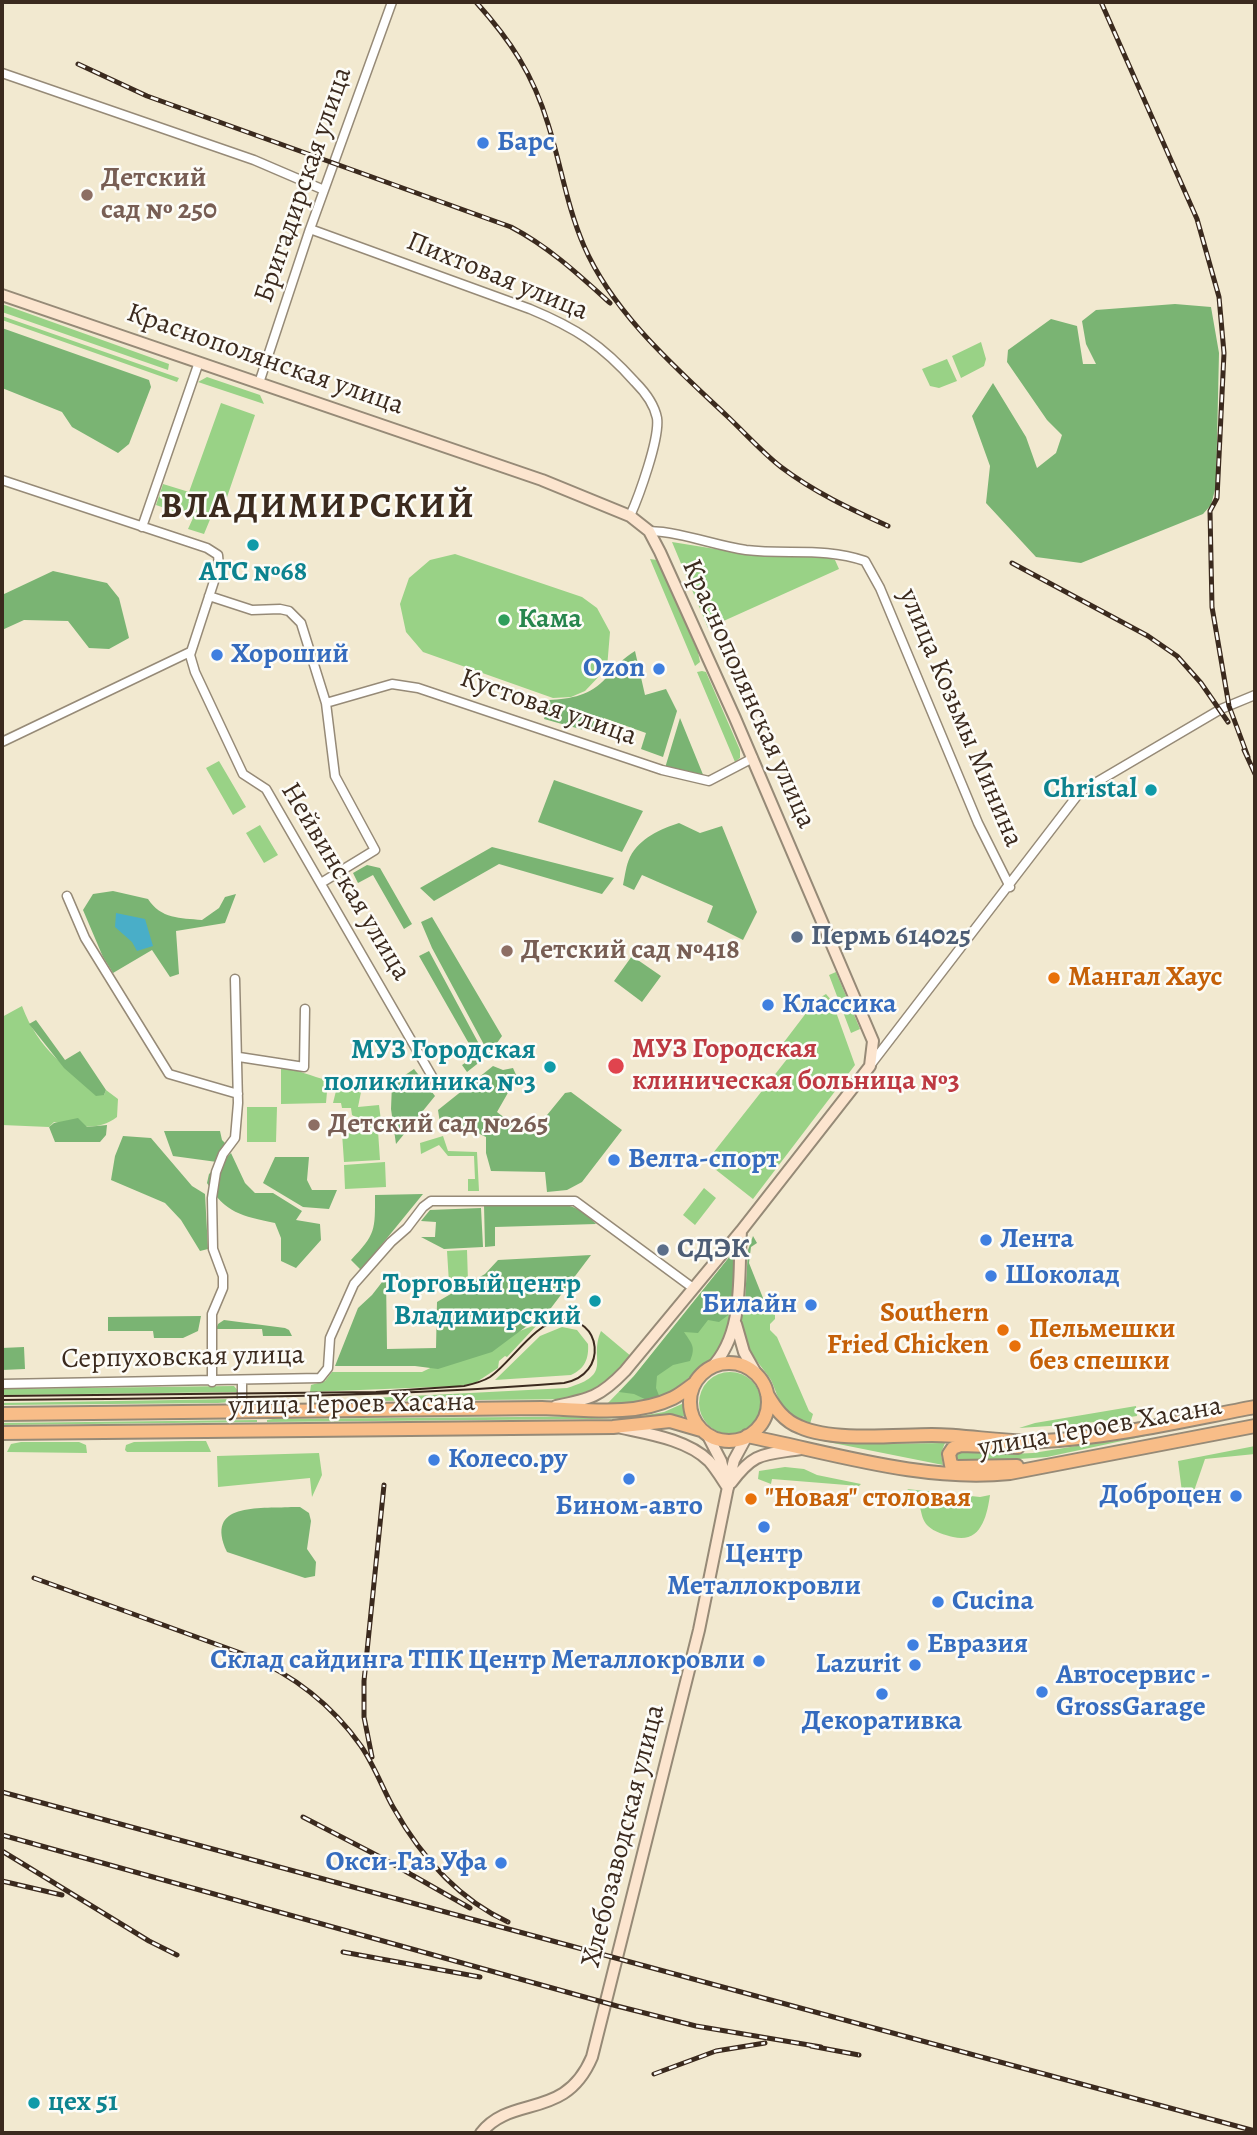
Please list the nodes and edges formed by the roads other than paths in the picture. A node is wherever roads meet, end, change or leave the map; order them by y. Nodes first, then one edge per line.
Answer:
1 (392, 2) edge
2 (2, 73) edge
3 (324, 190) junction
4 (310, 229) junction
5 (2, 295) edge
6 (199, 362) junction
7 (260, 383) junction
8 (2, 480) edge
9 (630, 516) junction
10 (142, 527) junction
11 (649, 531) junction
12 (210, 592) junction
13 (190, 652) junction
14 (1255, 695) edge
15 (326, 703) junction
16 (2, 742) edge
17 (753, 758) junction
18 (321, 883) junction
19 (1010, 887) junction
20 (67, 895) dead end
21 (234, 979) dead end
22 (305, 1009) dead end
23 (873, 1041) junction
24 (887, 1044) junction
25 (239, 1058) junction
26 (870, 1066) junction
27 (437, 1085) dead end
28 (238, 1094) junction
29 (741, 1231) junction
30 (693, 1289) junction
31 (735, 1321) junction
32 (711, 1368) junction
33 (757, 1375) junction
34 (212, 1381) junction
35 (242, 1381) junction
36 (695, 1382) junction
37 (2, 1384) edge
38 (767, 1394) junction
39 (1255, 1407) edge
40 (542, 1408) junction
41 (242, 1411) junction
42 (2, 1414) edge
43 (1255, 1426) edge
44 (613, 1427) junction
45 (704, 1432) junction
46 (2, 1433) edge
47 (747, 1436) junction
48 (1042, 1442) junction
49 (808, 1448) junction
50 (1041, 1468) junction
51 (728, 1488) junction
52 (481, 2133) edge

1 - 3 street, Бригадирская улица
2 - 3 street
3 - 4 street, Бригадирская улица
4 - 7 street, Бригадирская улица
4 - 9 street, Пихтовая улица
5 - 6 main road, Краснополянская улица
6 - 7 main road, Краснополянская улица
6 - 10 street
7 - 9 main road, Краснополянская улица
8 - 10 street
9 - 11 main road, Краснополянская улица
10 - 12 street
11 - 17 main road, Краснополянская улица
11 - 19 street, улица Козьмы Минина
12 - 13 street
12 - 15 street
13 - 16 street
13 - 18 street, Нейвинская улица
14 - 19 street
15 - 17 street, Кустовая улица
15 - 18 street
17 - 23 main road, Краснополянская улица
18 - 27 street, Нейвинская улица
19 - 24 street, улица Козьмы Минина
20 - 28 street
21 - 25 street
22 - 25 street
23 - 24 street
23 - 26 main road, Краснополянская улица
24 - 26 street, улица Козьмы Минина
25 - 28 street
26 - 29 main road
28 - 34 street
29 - 30 main road
29 - 31 main road
30 - 35 street, Серпуховская улица
30 - 40 main road
31 - 32 main road
31 - 33 main road
32 - 33 main road
32 - 36 main road
33 - 38 main road
34 - 35 street, Серпуховская улица
34 - 37 street, Серпуховская улица
35 - 41 street
36 - 40 main road, улица Героев Хасана
36 - 45 main road
38 - 47 main road
38 - 48 main road, улица Героев Хасана
39 - 48 main road, улица Героев Хасана
40 - 41 main road, улица Героев Хасана
41 - 42 main road, улица Героев Хасана
43 - 50 main road, улица Героев Хасана
44 - 45 main road, улица Героев Хасана
44 - 46 main road, улица Героев Хасана
44 - 51 main road
45 - 47 main road
45 - 51 main road
47 - 49 main road, улица Героев Хасана
47 - 51 main road, Хлебозаводская улица
48 - 50 main road
49 - 50 main road, улица Героев Хасана
49 - 51 main road
51 - 52 main road, Хлебозаводская улица

